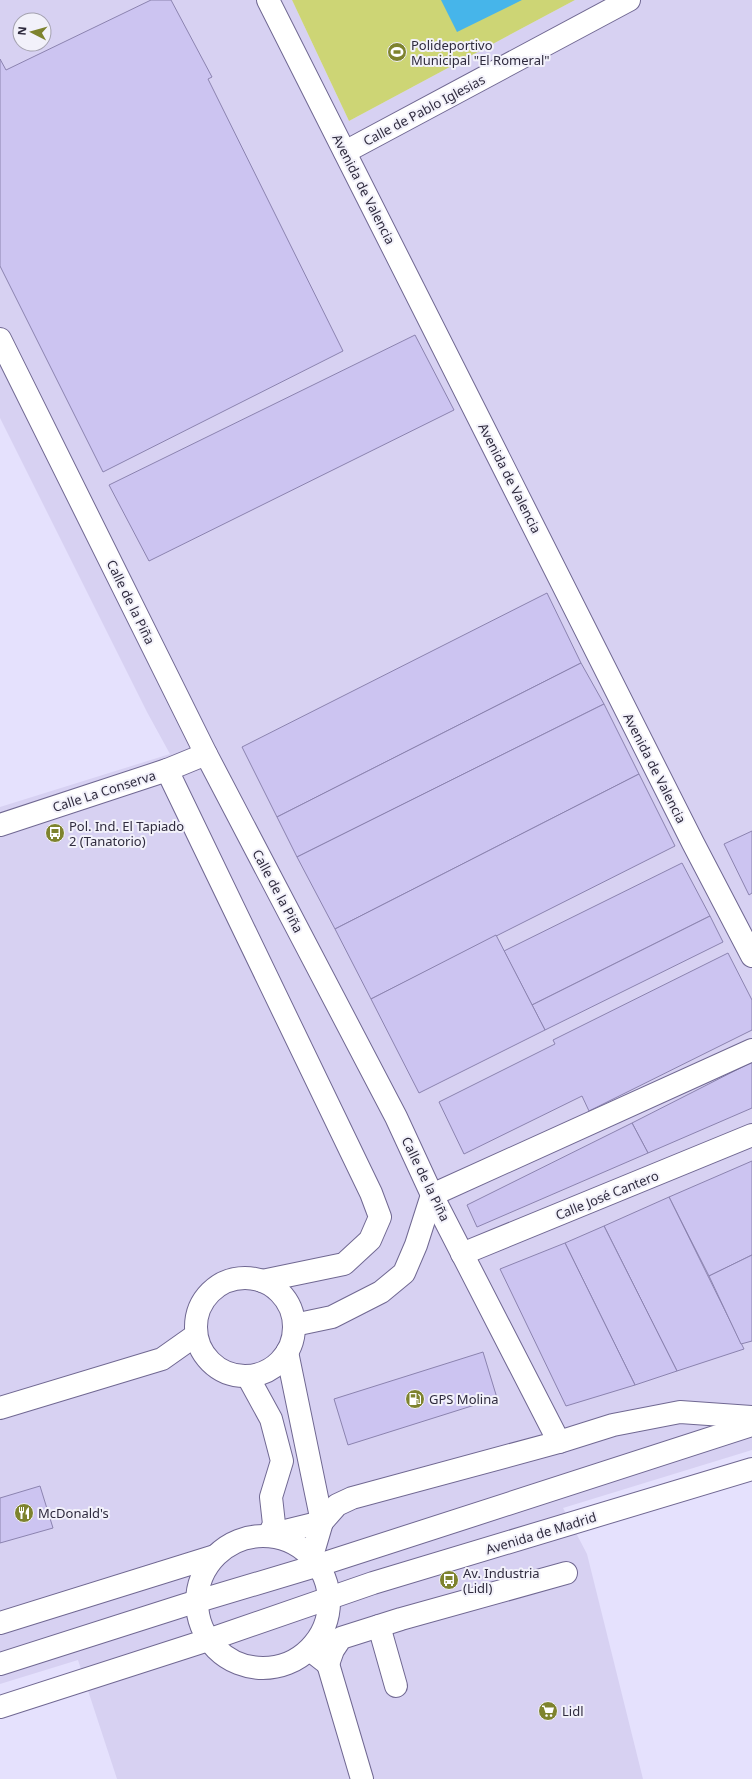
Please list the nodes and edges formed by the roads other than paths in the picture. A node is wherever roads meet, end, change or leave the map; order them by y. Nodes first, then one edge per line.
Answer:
1 (268, 0) edge
2 (629, 0) edge
3 (345, 152) junction
4 (0, 339) edge
5 (206, 754) junction
6 (167, 770) junction
7 (0, 825) edge
8 (752, 956) edge
9 (752, 1050) edge
10 (752, 1135) edge
11 (432, 1195) junction
12 (462, 1254) junction
13 (262, 1281) junction
14 (294, 1325) junction
15 (196, 1335) junction
16 (288, 1352) junction
17 (248, 1376) junction
18 (0, 1408) edge
19 (752, 1417) edge
20 (752, 1425) edge
21 (559, 1442) junction
22 (752, 1469) edge
23 (322, 1522) junction
24 (269, 1535) junction
25 (214, 1556) junction
26 (316, 1560) junction
27 (566, 1573) dead end
28 (330, 1598) junction
29 (197, 1602) junction
30 (0, 1623) edge
31 (379, 1626) junction
32 (208, 1640) junction
33 (310, 1650) junction
34 (0, 1664) edge
35 (328, 1664) junction
36 (396, 1686) dead end
37 (0, 1708) edge
38 (362, 1779) edge

1 - 3 street, Avenida de Valencia
2 - 3 street, Calle de Pablo Iglesias
3 - 8 street, Avenida de Valencia
4 - 5 street, Calle de la Piña
5 - 6 street, Calle La Conserva
5 - 11 street, Calle de la Piña
6 - 7 street, Calle La Conserva
6 - 13 street
9 - 11 street
10 - 12 street, Calle José Cantero
11 - 12 street, Calle de la Piña
11 - 14 street
12 - 21 street, Calle de la Piña
13 - 14 street
13 - 15 street
14 - 16 street
15 - 17 street
15 - 18 street
16 - 17 street
16 - 23 street
17 - 24 street
19 - 21 street
20 - 26 street
21 - 23 street
22 - 28 street, Avenida de Madrid
23 - 24 street
23 - 26 street
24 - 25 street
24 - 26 street
25 - 29 street
25 - 30 street
26 - 28 street
26 - 29 street
27 - 31 street
28 - 32 street, Avenida de Madrid
28 - 33 street
29 - 32 street
29 - 34 street
31 - 35 street
31 - 36 street
32 - 33 street
32 - 37 street, Avenida de Madrid
33 - 35 street
35 - 38 street

